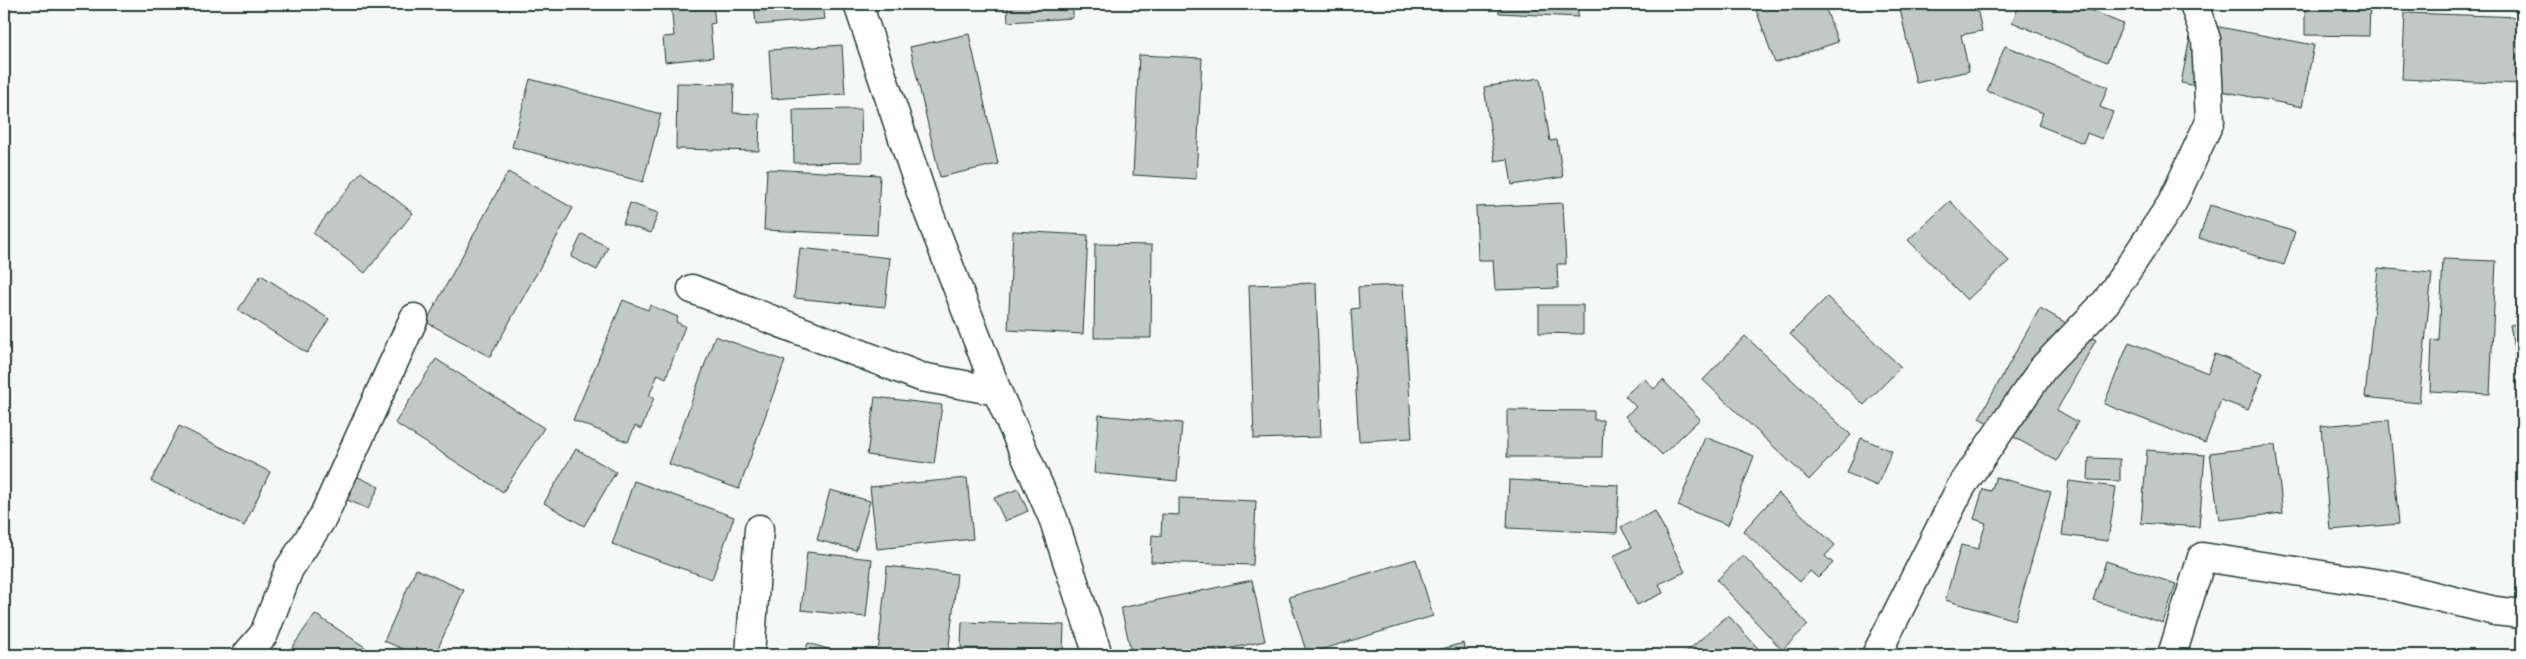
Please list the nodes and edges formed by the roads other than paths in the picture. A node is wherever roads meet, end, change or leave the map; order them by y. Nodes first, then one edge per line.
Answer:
1 (858, 4) edge
2 (2194, 4) edge
3 (692, 289) dead end
4 (414, 318) dead end
5 (997, 391) junction
6 (759, 529) dead end
7 (2522, 614) edge
8 (246, 655) edge
9 (750, 655) edge
10 (1098, 655) edge
11 (1876, 655) edge
12 (2172, 655) edge

1 - 5 street
2 - 11 street
3 - 5 street
4 - 8 street
5 - 10 street
6 - 9 street
7 - 12 street

